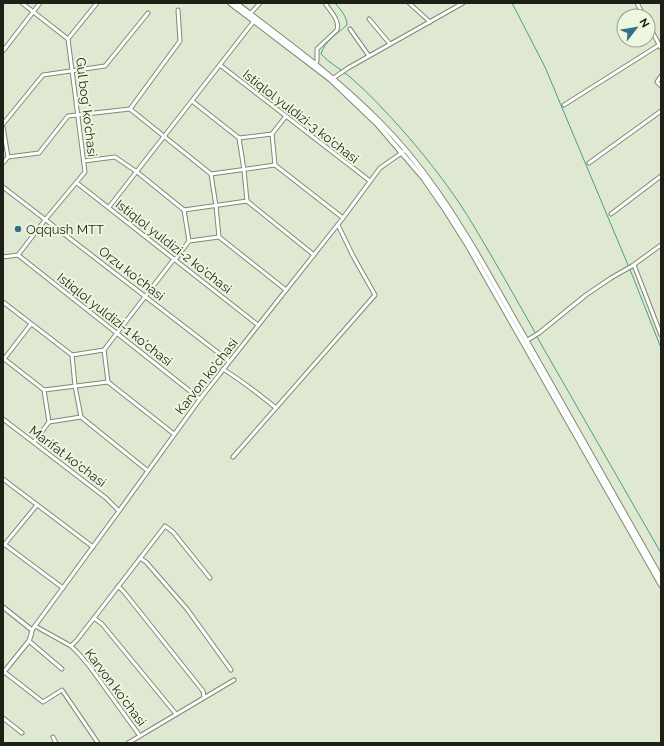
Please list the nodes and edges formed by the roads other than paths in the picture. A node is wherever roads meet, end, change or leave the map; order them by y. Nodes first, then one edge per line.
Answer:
1 (22, 3) edge
2 (40, 3) edge
3 (97, 3) edge
4 (230, 3) edge
5 (236, 3) edge
6 (260, 3) edge
7 (324, 3) edge
8 (409, 3) edge
9 (463, 3) edge
10 (178, 10) dead end
11 (34, 12) junction
12 (148, 14) dead end
13 (250, 14) junction
14 (369, 19) dead end
15 (254, 21) junction
16 (430, 22) junction
17 (350, 29) dead end
18 (68, 39) junction
19 (390, 44) junction
20 (660, 46) edge
21 (3, 51) edge
22 (369, 56) junction
23 (315, 64) junction
24 (220, 66) junction
25 (72, 71) junction
26 (661, 76) edge
27 (332, 79) junction
28 (661, 86) edge
29 (192, 101) junction
30 (564, 105) dead end
31 (130, 109) junction
32 (661, 112) edge
33 (78, 115) junction
34 (286, 116) junction
35 (3, 124) edge
36 (3, 127) edge
37 (272, 134) junction
38 (163, 137) junction
39 (239, 138) junction
40 (404, 152) junction
41 (8, 157) junction
42 (84, 161) junction
43 (3, 163) edge
44 (589, 163) dead end
45 (275, 165) junction
46 (244, 170) junction
47 (137, 172) junction
48 (212, 174) junction
49 (661, 176) edge
50 (370, 181) junction
51 (77, 183) junction
52 (3, 187) edge
53 (246, 201) junction
54 (216, 205) junction
55 (109, 207) junction
56 (184, 210) junction
57 (610, 214) dead end
58 (343, 218) junction
59 (45, 220) junction
60 (338, 225) junction
61 (219, 237) junction
62 (189, 242) junction
63 (661, 245) edge
64 (18, 255) junction
65 (314, 255) junction
66 (3, 257) edge
67 (175, 260) junction
68 (633, 266) junction
69 (286, 290) junction
70 (146, 297) junction
71 (3, 302) edge
72 (31, 324) junction
73 (258, 325) junction
74 (117, 333) junction
75 (661, 336) edge
76 (525, 342) junction
77 (104, 350) junction
78 (72, 355) junction
79 (4, 358) edge
80 (230, 361) junction
81 (223, 369) junction
82 (108, 382) junction
83 (76, 386) junction
84 (44, 390) junction
85 (200, 399) junction
86 (276, 408) junction
87 (81, 417) junction
88 (3, 419) edge
89 (49, 422) junction
90 (174, 434) junction
91 (34, 442) junction
92 (233, 457) dead end
93 (148, 471) junction
94 (3, 479) edge
95 (37, 505) junction
96 (119, 511) junction
97 (3, 537) edge
98 (7, 540) junction
99 (4, 545) edge
100 (93, 547) junction
101 (140, 558) junction
102 (210, 578) dead end
103 (661, 578) edge
104 (661, 585) edge
105 (118, 586) junction
106 (63, 588) junction
107 (3, 607) edge
108 (94, 618) junction
109 (35, 626) junction
110 (32, 630) junction
111 (29, 642) junction
112 (71, 646) junction
113 (62, 669) dead end
114 (231, 670) dead end
115 (3, 672) edge
116 (234, 680) dead end
117 (204, 697) junction
118 (176, 714) junction
119 (3, 718) edge
120 (22, 733) dead end
121 (140, 736) junction
122 (53, 737) dead end
123 (56, 743) edge
124 (98, 743) edge
125 (128, 743) edge

1 - 11 street
2 - 11 street
3 - 18 street
4 - 15 main road
5 - 13 main road
6 - 13 street
7 - 23 street
8 - 16 street
9 - 16 street
10 - 31 street
11 - 18 street
11 - 21 street
12 - 25 street
13 - 23 main road
14 - 19 street
15 - 24 street
15 - 27 main road
16 - 19 street
17 - 22 street
18 - 25 street, Gul bog' ko'chasi
19 - 22 street
20 - 30 street
22 - 27 street
23 - 27 main road
24 - 29 street
24 - 34 street, Istiqlol yuldizi-3 ko'chasi
25 - 33 street, Gul bog' ko'chasi
25 - 35 street
26 - 28 street
27 - 40 main road
29 - 38 street
29 - 39 street
31 - 33 street
31 - 38 street
32 - 44 street
33 - 41 street, Gul bog' ko'chasi
33 - 42 street, Gul bog' ko'chasi
34 - 37 street
34 - 50 street, Istiqlol yuldizi-3 ko'chasi
36 - 41 street
37 - 39 street
37 - 45 street
38 - 47 street
38 - 48 street
39 - 46 street
40 - 50 street, Karvon ko'chasi
40 - 76 main road
41 - 43 street
42 - 47 street
42 - 51 street, Gul bog' ko'chasi
45 - 46 street
45 - 58 street
46 - 48 street
46 - 53 street
47 - 55 street
47 - 56 street
48 - 54 street
49 - 57 street
50 - 58 street, Karvon ko'chasi
51 - 55 street, Istiqlol yuldizi-2 ko'chasi
51 - 59 street, Gul bog' ko'chasi
52 - 59 street, Orzu ko'chasi
53 - 54 street
53 - 65 street
54 - 56 street
54 - 61 street
55 - 67 street, Istiqlol yuldizi-2 ko'chasi
56 - 62 street
58 - 60 street, Karvon ko'chasi
59 - 64 street, Gul bog' ko'chasi
59 - 70 street, Orzu ko'chasi
60 - 65 street, Karvon ko'chasi
60 - 86 street
61 - 62 street
61 - 69 street
62 - 67 street
63 - 68 street
64 - 66 street
64 - 74 street, Istiqlol yuldizi-1 ko'chasi
65 - 69 street, Karvon ko'chasi
67 - 70 street
67 - 73 street, Istiqlol yuldizi-2 ko'chasi
68 - 75 street
68 - 76 street
69 - 73 street, Karvon ko'chasi
70 - 74 street
70 - 80 street, Orzu ko'chasi
71 - 72 street
72 - 78 street
72 - 79 street
73 - 80 street, Karvon ko'chasi
74 - 77 street
74 - 85 street, Istiqlol yuldizi-1 ko'chasi
76 - 103 main road
76 - 104 main road
77 - 78 street
77 - 82 street
78 - 83 street
79 - 84 street
80 - 81 street, Karvon ko'chasi
81 - 85 street, Karvon ko'chasi
81 - 86 street
82 - 83 street
82 - 90 street
83 - 84 street
83 - 87 street
84 - 89 street
85 - 90 street, Karvon ko'chasi
86 - 92 street
87 - 89 street
87 - 93 street
88 - 91 street, Marifat ko'chasi
89 - 91 street
90 - 93 street, Karvon ko'chasi
91 - 96 street, Marifat ko'chasi
93 - 96 street, Karvon ko'chasi
94 - 95 street
95 - 98 street
95 - 100 street
96 - 100 street, Karvon ko'chasi
97 - 98 street
98 - 99 street
99 - 106 street
100 - 106 street, Karvon ko'chasi
101 - 102 street
101 - 105 street
101 - 114 street
105 - 108 street
105 - 117 street
106 - 109 street, Karvon ko'chasi
107 - 110 street
108 - 112 street
108 - 118 street
109 - 110 street, Karvon ko'chasi
109 - 112 street, Karvon ko'chasi
110 - 111 street, Karvon ko'chasi
111 - 113 street
111 - 115 street, Karvon ko'chasi
112 - 121 street, Karvon ko'chasi
115 - 124 street, Karvon ko'chasi
116 - 117 street, Karvon ko'chasi
117 - 118 street, Karvon ko'chasi
118 - 121 street, Karvon ko'chasi
119 - 120 street
121 - 125 street, Karvon ko'chasi
122 - 123 street

